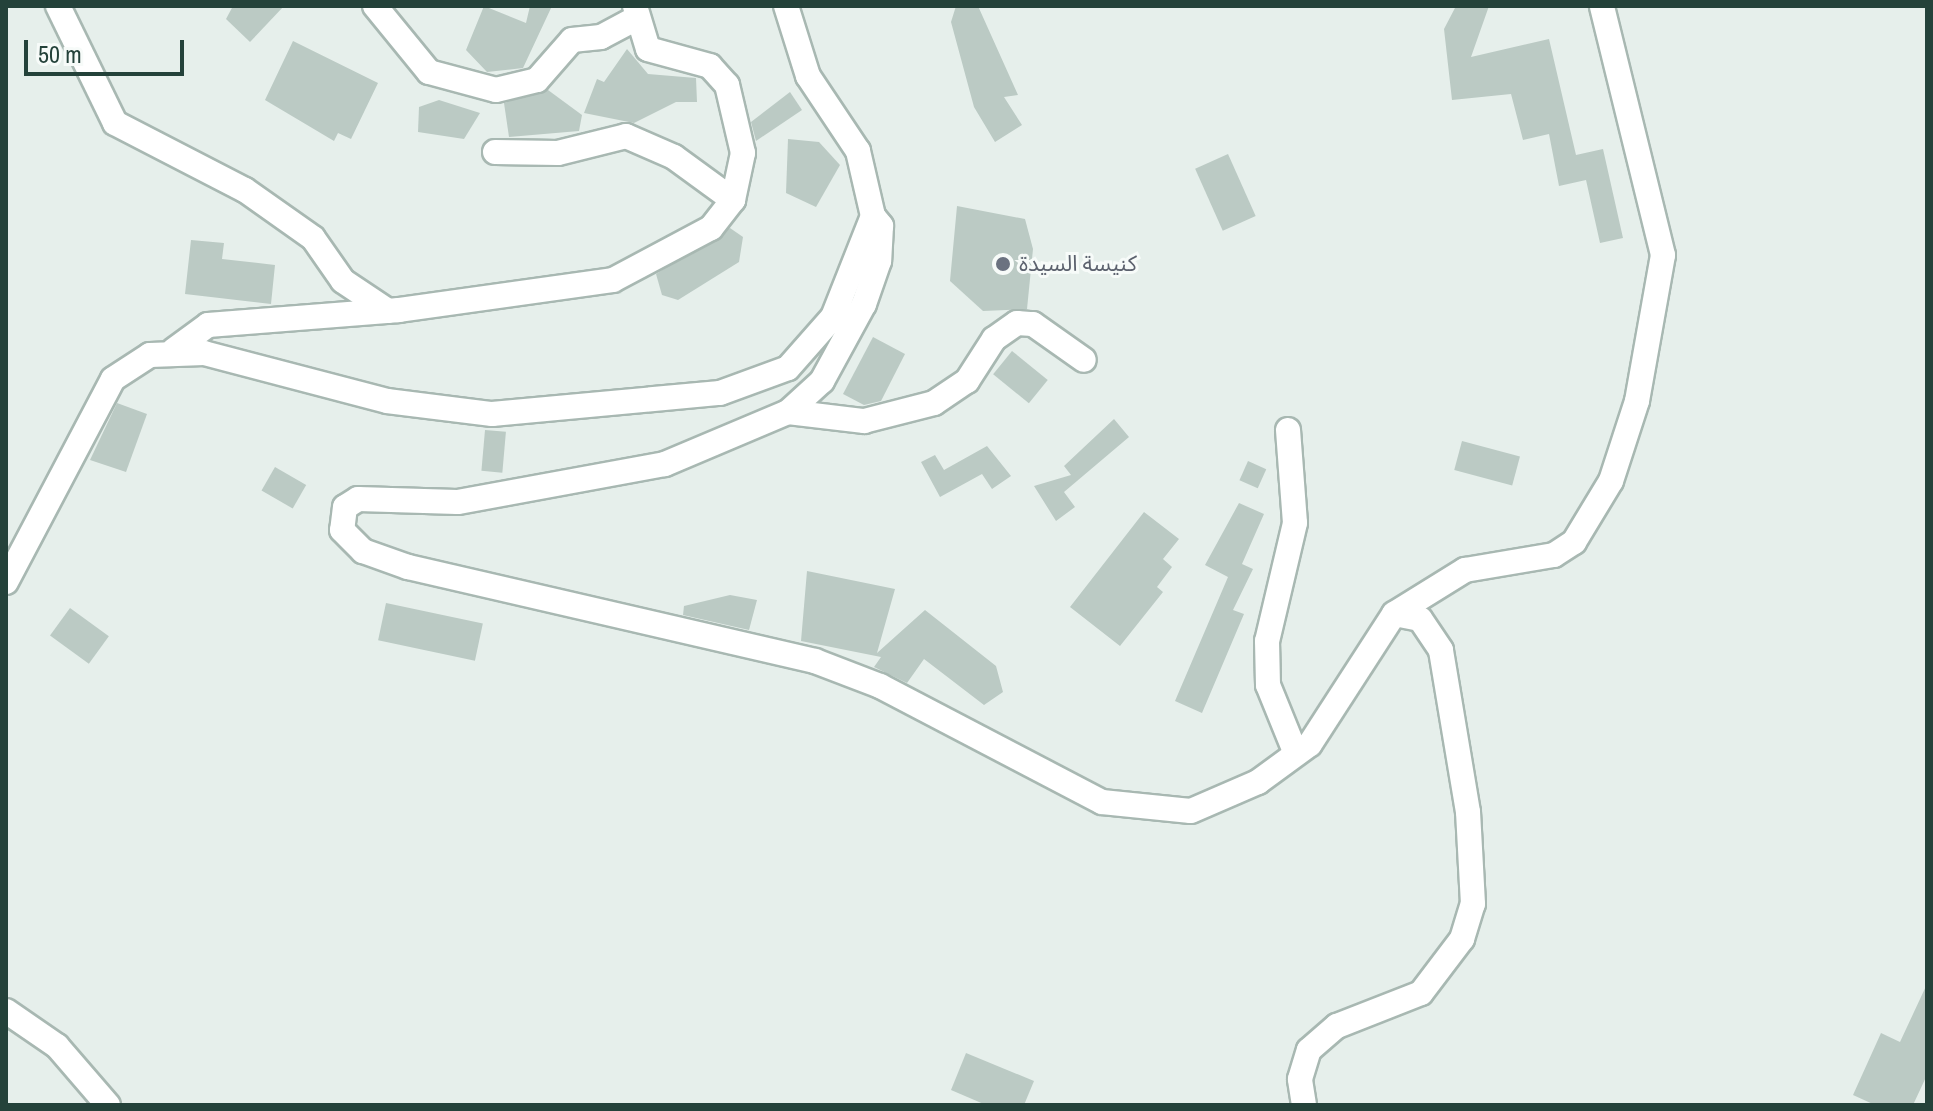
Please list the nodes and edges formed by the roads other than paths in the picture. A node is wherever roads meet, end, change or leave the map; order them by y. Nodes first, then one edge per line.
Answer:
1 (58, 6) edge
2 (375, 6) edge
3 (786, 6) edge
4 (1602, 6) edge
5 (635, 12) edge
6 (495, 152) dead end
7 (733, 200) junction
8 (873, 216) junction
9 (388, 311) junction
10 (174, 350) junction
11 (1084, 360) dead end
12 (788, 412) junction
13 (1288, 430) dead end
14 (6, 582) edge
15 (1394, 614) junction
16 (1296, 754) junction
17 (6, 1011) edge
18 (108, 1105) edge
19 (1304, 1105) edge

1 - 9 street
2 - 5 street
3 - 8 street
4 - 15 street
5 - 7 street
6 - 7 street
7 - 9 street
8 - 10 street
8 - 12 street
9 - 10 street
10 - 14 street
11 - 12 street
12 - 16 street
13 - 16 street
15 - 16 street
15 - 19 street
17 - 18 street

